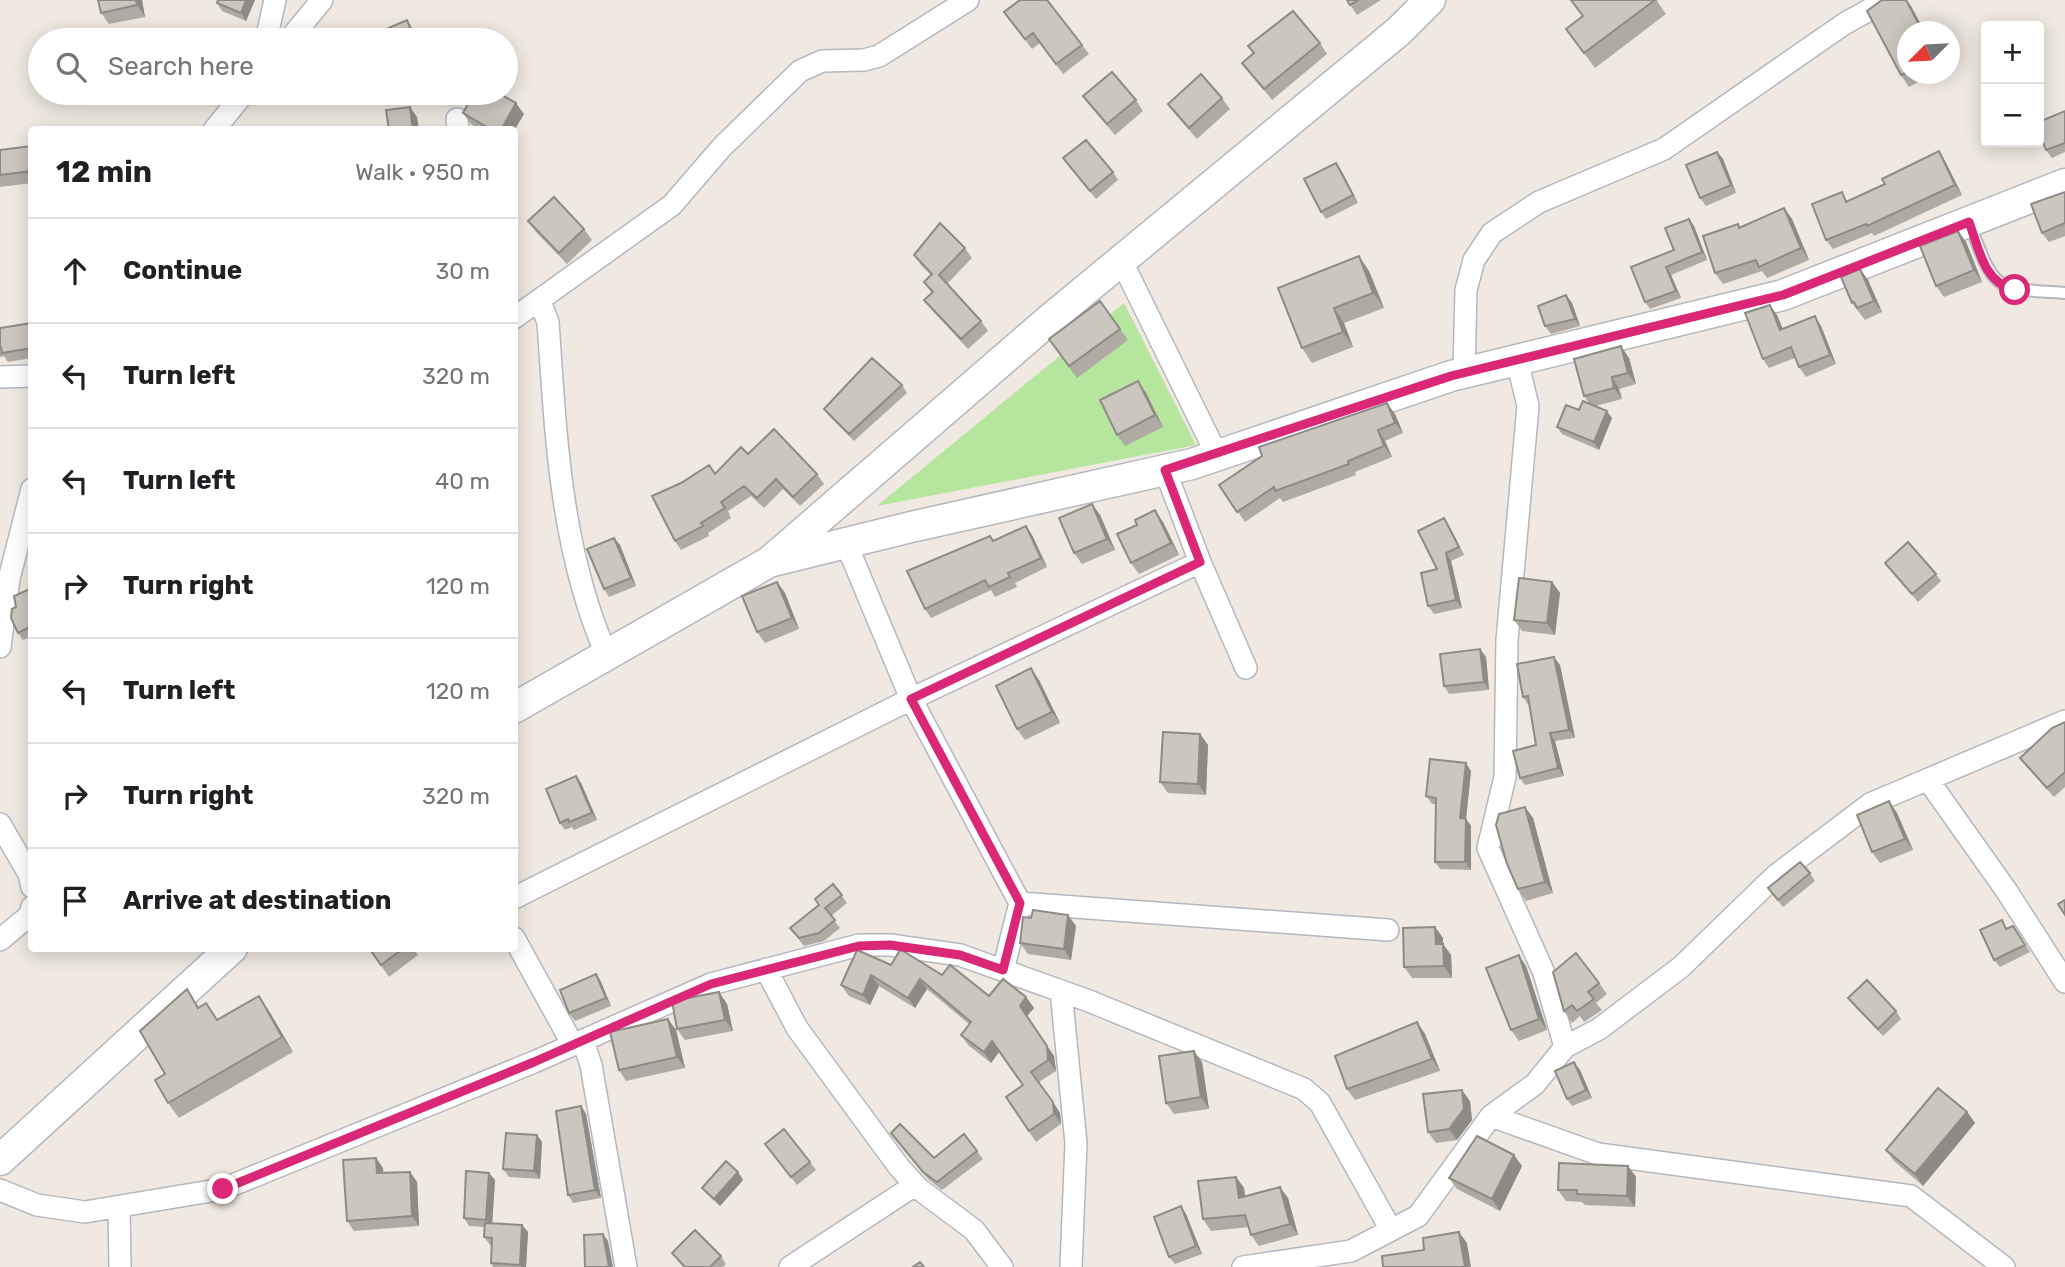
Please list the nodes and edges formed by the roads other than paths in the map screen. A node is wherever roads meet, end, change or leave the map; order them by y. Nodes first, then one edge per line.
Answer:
1 (275, 0) edge
2 (322, 0) edge
3 (968, 0) edge
4 (1430, 0) edge
5 (1886, 0) edge
6 (269, 28) edge
7 (299, 28) edge
8 (234, 105) edge
9 (217, 126) edge
10 (2065, 184) edge
11 (1969, 222) junction
12 (1121, 260) junction
13 (2065, 293) edge
14 (540, 302) junction
15 (518, 316) edge
16 (1517, 360) junction
17 (1464, 373) junction
18 (28, 376) edge
19 (0, 377) edge
20 (1217, 455) junction
21 (1165, 470) junction
22 (28, 505) edge
23 (846, 542) junction
24 (769, 562) junction
25 (1200, 562) junction
26 (0, 647) edge
27 (607, 656) junction
28 (1247, 668) dead end
29 (911, 699) junction
30 (518, 707) edge
31 (2065, 720) edge
32 (1927, 780) junction
33 (0, 824) edge
34 (28, 872) edge
35 (518, 896) edge
36 (1020, 903) junction
37 (28, 917) edge
38 (1388, 930) dead end
39 (0, 940) edge
40 (518, 945) edge
41 (228, 952) edge
42 (766, 969) junction
43 (1003, 970) junction
44 (2065, 982) edge
45 (1061, 991) junction
46 (578, 1043) junction
47 (1564, 1047) junction
48 (1491, 1116) junction
49 (0, 1160) edge
50 (915, 1185) junction
51 (0, 1190) edge
52 (119, 1207) junction
53 (1391, 1230) junction
54 (120, 1267) edge
55 (626, 1267) edge
56 (790, 1267) edge
57 (1002, 1267) edge
58 (1071, 1267) edge
59 (1243, 1267) edge
60 (2004, 1267) edge

1 - 6 street
2 - 7 street
3 - 14 street
4 - 12 street
5 - 17 street
8 - 9 street
10 - 11 street
11 - 13 lane
11 - 16 street
12 - 20 street
12 - 24 street
14 - 15 street
14 - 27 street
16 - 17 street
16 - 47 street
17 - 20 street
18 - 19 street
20 - 21 street
21 - 23 street
21 - 25 street
22 - 26 street
23 - 24 street
23 - 29 street
24 - 27 street
25 - 28 street
25 - 29 street
27 - 30 street
29 - 35 street
29 - 36 street
31 - 32 street
32 - 44 street
32 - 47 street
33 - 34 street
36 - 38 street
36 - 43 street
37 - 39 street
40 - 46 street
41 - 49 street
42 - 43 street
42 - 46 street
42 - 50 street
43 - 45 street
45 - 53 street
45 - 58 street
46 - 52 street
46 - 55 street
47 - 48 street
48 - 53 street
48 - 60 street
50 - 56 street
50 - 57 street
51 - 52 street
52 - 54 street
53 - 59 street

